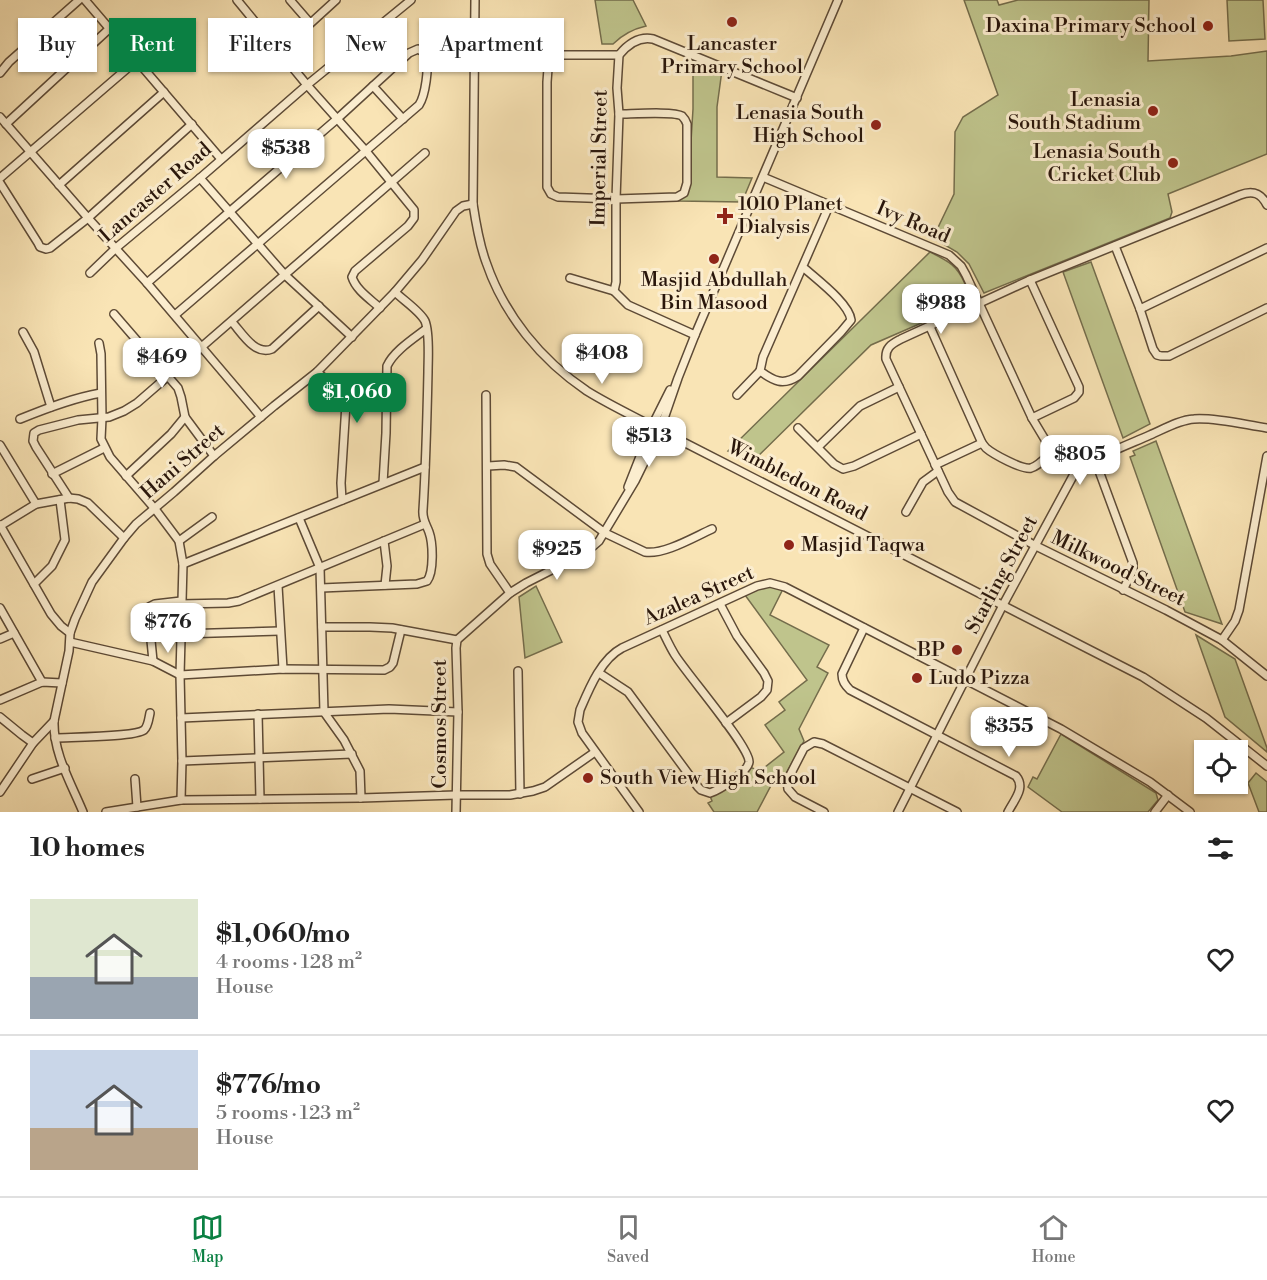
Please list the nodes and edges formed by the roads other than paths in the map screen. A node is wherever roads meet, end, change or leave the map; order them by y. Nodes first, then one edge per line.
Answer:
1 (79, 0) edge
2 (85, 0) edge
3 (237, 0) edge
4 (290, 0) edge
5 (336, 0) edge
6 (411, 0) edge
7 (475, 0) edge
8 (838, 0) edge
9 (252, 18) edge
10 (306, 18) edge
11 (313, 20) edge
12 (109, 29) joint
13 (564, 55) edge
14 (619, 55) junction
15 (123, 72) edge
16 (147, 72) edge
17 (296, 72) edge
18 (548, 72) edge
19 (0, 73) edge
20 (307, 85) junction
21 (374, 86) junction
22 (164, 92) junction
23 (797, 98) junction
24 (619, 114) junction
25 (0, 117) edge
26 (403, 118) junction
27 (337, 119) junction
28 (6, 124) junction
29 (192, 124) junction
30 (365, 150) junction
31 (30, 152) junction
32 (425, 153) dead end
33 (221, 159) junction
34 (763, 177) junction
35 (0, 178) edge
36 (201, 178) junction
37 (392, 182) junction
38 (0, 183) edge
39 (59, 185) junction
40 (616, 199) junction
41 (472, 204) junction
42 (1267, 205) edge
43 (829, 206) junction
44 (230, 212) junction
45 (88, 218) junction
46 (257, 244) junction
47 (1115, 246) junction
48 (116, 248) junction
49 (1267, 248) edge
50 (802, 267) junction
51 (90, 273) dead end
52 (285, 275) junction
53 (570, 278) dead end
54 (1029, 280) junction
55 (147, 283) junction
56 (614, 291) junction
57 (395, 292) junction
58 (979, 303) junction
59 (319, 306) junction
60 (380, 308) junction
61 (1267, 308) edge
62 (1140, 309) junction
63 (114, 314) dead end
64 (175, 315) junction
65 (232, 322) junction
66 (930, 327) junction
67 (426, 329) junction
68 (23, 332) dead end
69 (695, 335) junction
70 (352, 337) junction
71 (99, 343) dead end
72 (202, 348) junction
73 (760, 371) junction
74 (317, 372) junction
75 (168, 376) junction
76 (899, 387) junction
77 (101, 393) junction
78 (486, 395) dead end
79 (737, 395) dead end
80 (51, 406) junction
81 (185, 417) junction
82 (261, 417) junction
83 (102, 418) junction
84 (1032, 418) junction
85 (20, 419) dead end
86 (656, 428) junction
87 (798, 428) dead end
88 (1267, 429) edge
89 (921, 434) junction
90 (982, 443) junction
91 (0, 445) edge
92 (104, 447) junction
93 (818, 447) junction
94 (1054, 450) junction
95 (214, 456) junction
96 (1267, 456) edge
97 (1095, 460) junction
98 (488, 466) junction
99 (425, 467) junction
100 (937, 468) junction
101 (1081, 468) junction
102 (52, 474) junction
103 (126, 476) junction
104 (383, 483) junction
105 (69, 498) junction
106 (60, 500) junction
107 (342, 500) junction
108 (36, 504) junction
109 (155, 509) junction
110 (906, 512) dead end
111 (212, 517) dead end
112 (299, 518) junction
113 (425, 524) junction
114 (0, 526) edge
115 (712, 530) dead end
116 (605, 533) junction
117 (124, 537) junction
118 (179, 541) junction
119 (384, 541) junction
120 (1036, 546) junction
121 (183, 564) junction
122 (320, 568) junction
123 (34, 584) junction
124 (385, 585) junction
125 (278, 586) junction
126 (321, 588) junction
127 (1123, 590) junction
128 (510, 593) junction
129 (181, 603) junction
130 (720, 604) junction
131 (1004, 605) junction
132 (0, 608) edge
133 (322, 627) junction
134 (864, 628) junction
135 (401, 630) junction
136 (662, 630) junction
137 (280, 631) junction
138 (14, 633) junction
139 (181, 634) junction
140 (70, 637) junction
141 (0, 639) edge
142 (458, 640) junction
143 (1222, 640) junction
144 (153, 661) junction
145 (282, 669) junction
146 (323, 669) junction
147 (518, 670) dead end
148 (599, 673) junction
149 (180, 675) junction
150 (1267, 676) edge
151 (966, 680) junction
152 (42, 682) junction
153 (62, 683) junction
154 (0, 700) edge
155 (324, 712) junction
156 (458, 712) junction
157 (150, 713) dead end
158 (258, 714) junction
159 (0, 717) edge
160 (181, 718) junction
161 (54, 721) junction
162 (726, 723) junction
163 (938, 734) junction
164 (55, 738) junction
165 (33, 743) junction
166 (595, 752) junction
167 (352, 754) junction
168 (260, 756) junction
169 (182, 761) junction
170 (1267, 766) edge
171 (65, 768) junction
172 (32, 779) dead end
173 (135, 779) dead end
174 (910, 788) junction
175 (0, 792) edge
176 (520, 794) junction
177 (456, 795) junction
178 (1168, 795) junction
179 (361, 798) junction
180 (260, 799) junction
181 (181, 800) junction
182 (136, 807) junction
183 (83, 812) edge
184 (106, 812) edge
185 (456, 812) edge
186 (639, 812) edge
187 (824, 812) edge
188 (898, 812) edge
189 (957, 812) edge
190 (1008, 812) edge
191 (1155, 812) edge
192 (1190, 812) edge

1 - 19 street
2 - 12 street
3 - 9 street
4 - 10 street
5 - 11 street
6 - 20 street, Lancaster Road
7 - 41 street, Wimbledon Road
8 - 23 street, Cosmos Street
12 - 28 street
13 - 14 street
14 - 23 street
14 - 24 street, Imperial Street
15 - 31 street
16 - 22 street
17 - 20 street
18 - 40 street
20 - 27 street
20 - 33 street, Lancaster Road
21 - 26 street
21 - 26 street
21 - 27 street
22 - 29 street
22 - 39 street
23 - 34 street, Cosmos Street
24 - 40 street, Imperial Street
24 - 40 street
25 - 28 street
26 - 30 street
27 - 30 street
27 - 44 street
28 - 31 street
29 - 33 street
29 - 45 street
30 - 37 street
30 - 46 street
31 - 35 street
31 - 39 street
32 - 37 street
33 - 36 street, Lancaster Road
34 - 43 street, Ivy Road
34 - 69 street, Cosmos Street
36 - 44 street
36 - 48 street, Lancaster Road
37 - 52 street
37 - 60 street
38 - 45 street
39 - 45 street
40 - 56 street, Imperial Street
41 - 57 street, Hani Street
41 - 86 street, Wimbledon Road
42 - 47 street
43 - 50 street
43 - 58 street, Ivy Road
44 - 46 street
44 - 55 street
45 - 48 street
46 - 52 street
46 - 64 street
47 - 54 street
47 - 62 street
48 - 51 street, Lancaster Road
48 - 55 street
49 - 62 street
50 - 73 street
50 - 73 street
52 - 59 street
52 - 65 street
53 - 56 street
54 - 58 street
54 - 84 street
55 - 64 street
56 - 69 street
57 - 60 street, Hani Street
57 - 67 street
58 - 66 street
58 - 84 street, Ivy Road
59 - 65 street
59 - 70 street
60 - 70 street, Hani Street
61 - 62 street
63 - 75 street
64 - 72 street
65 - 72 street
66 - 76 street, Milkwood Street
66 - 90 street
67 - 99 street
67 - 104 street
68 - 80 street
69 - 86 street, Cosmos Street
70 - 74 street, Hani Street
71 - 77 street
72 - 75 street
72 - 82 street
73 - 79 street
74 - 82 street, Hani Street
74 - 107 street
75 - 81 street
75 - 83 street
76 - 89 street, Milkwood Street
76 - 93 street
77 - 80 street
77 - 83 street
78 - 98 street
80 - 85 street
81 - 95 street
81 - 103 street
82 - 95 street, Hani Street
83 - 92 street
83 - 102 street
84 - 94 street, Ivy Road
86 - 116 street, Cosmos Street
86 - 131 street, Wimbledon Road
87 - 93 street
88 - 97 street, Starling Street
89 - 93 street
89 - 100 street, Milkwood Street
90 - 94 street
90 - 100 street
91 - 108 street
92 - 102 street
92 - 103 street
94 - 101 street, Ivy Road
95 - 109 street, Hani Street
96 - 143 street
97 - 101 street, Starling Street
97 - 127 street
98 - 116 street
98 - 128 street
99 - 104 street
99 - 113 street
100 - 110 street
100 - 120 street, Milkwood Street
101 - 120 street, Starling Street
102 - 105 street
103 - 109 street
104 - 107 street
105 - 106 street
105 - 117 street
106 - 108 street
106 - 123 street
107 - 112 street
108 - 114 street
109 - 117 street, Hani Street
109 - 118 street
111 - 118 street
112 - 121 street
112 - 122 street
113 - 119 street
113 - 124 street
114 - 123 street
115 - 116 street
116 - 128 street, Cosmos Street
117 - 140 street, Hani Street
118 - 121 street
119 - 122 street
119 - 124 street
120 - 127 street, Milkwood Street
120 - 131 street, Starling Street
121 - 129 street
122 - 125 street
122 - 126 street
123 - 140 street
124 - 126 street
125 - 129 street
125 - 137 street
126 - 133 street
127 - 143 street, Milkwood Street
128 - 142 street, Cosmos Street
129 - 139 street
129 - 144 street
130 - 134 street, Azalea Street
130 - 136 street, Azalea Street
130 - 162 street
131 - 151 street, Starling Street
131 - 170 street, Wimbledon Road
132 - 138 street
133 - 135 street
133 - 146 street
134 - 151 street, Azalea Street
134 - 163 street
135 - 142 street
135 - 146 street
136 - 148 street, Azalea Street
136 - 162 street
137 - 139 street
137 - 145 street
138 - 141 street
138 - 152 street
139 - 149 street
140 - 144 street
140 - 153 street, Hani Street
142 - 156 street, Cosmos Street
143 - 150 street, Milkwood Street
144 - 149 street
145 - 146 street
145 - 149 street
146 - 155 street
147 - 176 street
148 - 162 street
148 - 166 street, Azalea Street
149 - 160 street
151 - 163 street, Starling Street
151 - 178 street, Azalea Street
152 - 153 street
152 - 154 street
153 - 161 street, Hani Street
155 - 156 street
155 - 158 street
155 - 167 street
156 - 177 street, Cosmos Street
157 - 164 street
158 - 160 street
158 - 168 street
159 - 165 street
160 - 169 street
161 - 164 street, Hani Street
161 - 165 street
163 - 174 street, Starling Street
163 - 190 street
164 - 171 street, Hani Street
165 - 175 street
166 - 176 street
166 - 186 street, Azalea Street
167 - 168 street
167 - 179 street
168 - 169 street
168 - 180 street
169 - 181 street
171 - 172 street
171 - 183 street, Hani Street
173 - 182 street
174 - 187 street
174 - 188 street, Starling Street
174 - 189 street
176 - 177 street
177 - 179 street
177 - 185 street, Cosmos Street
178 - 191 street
178 - 192 street, Azalea Street
179 - 180 street
180 - 181 street
181 - 182 street
182 - 184 street

